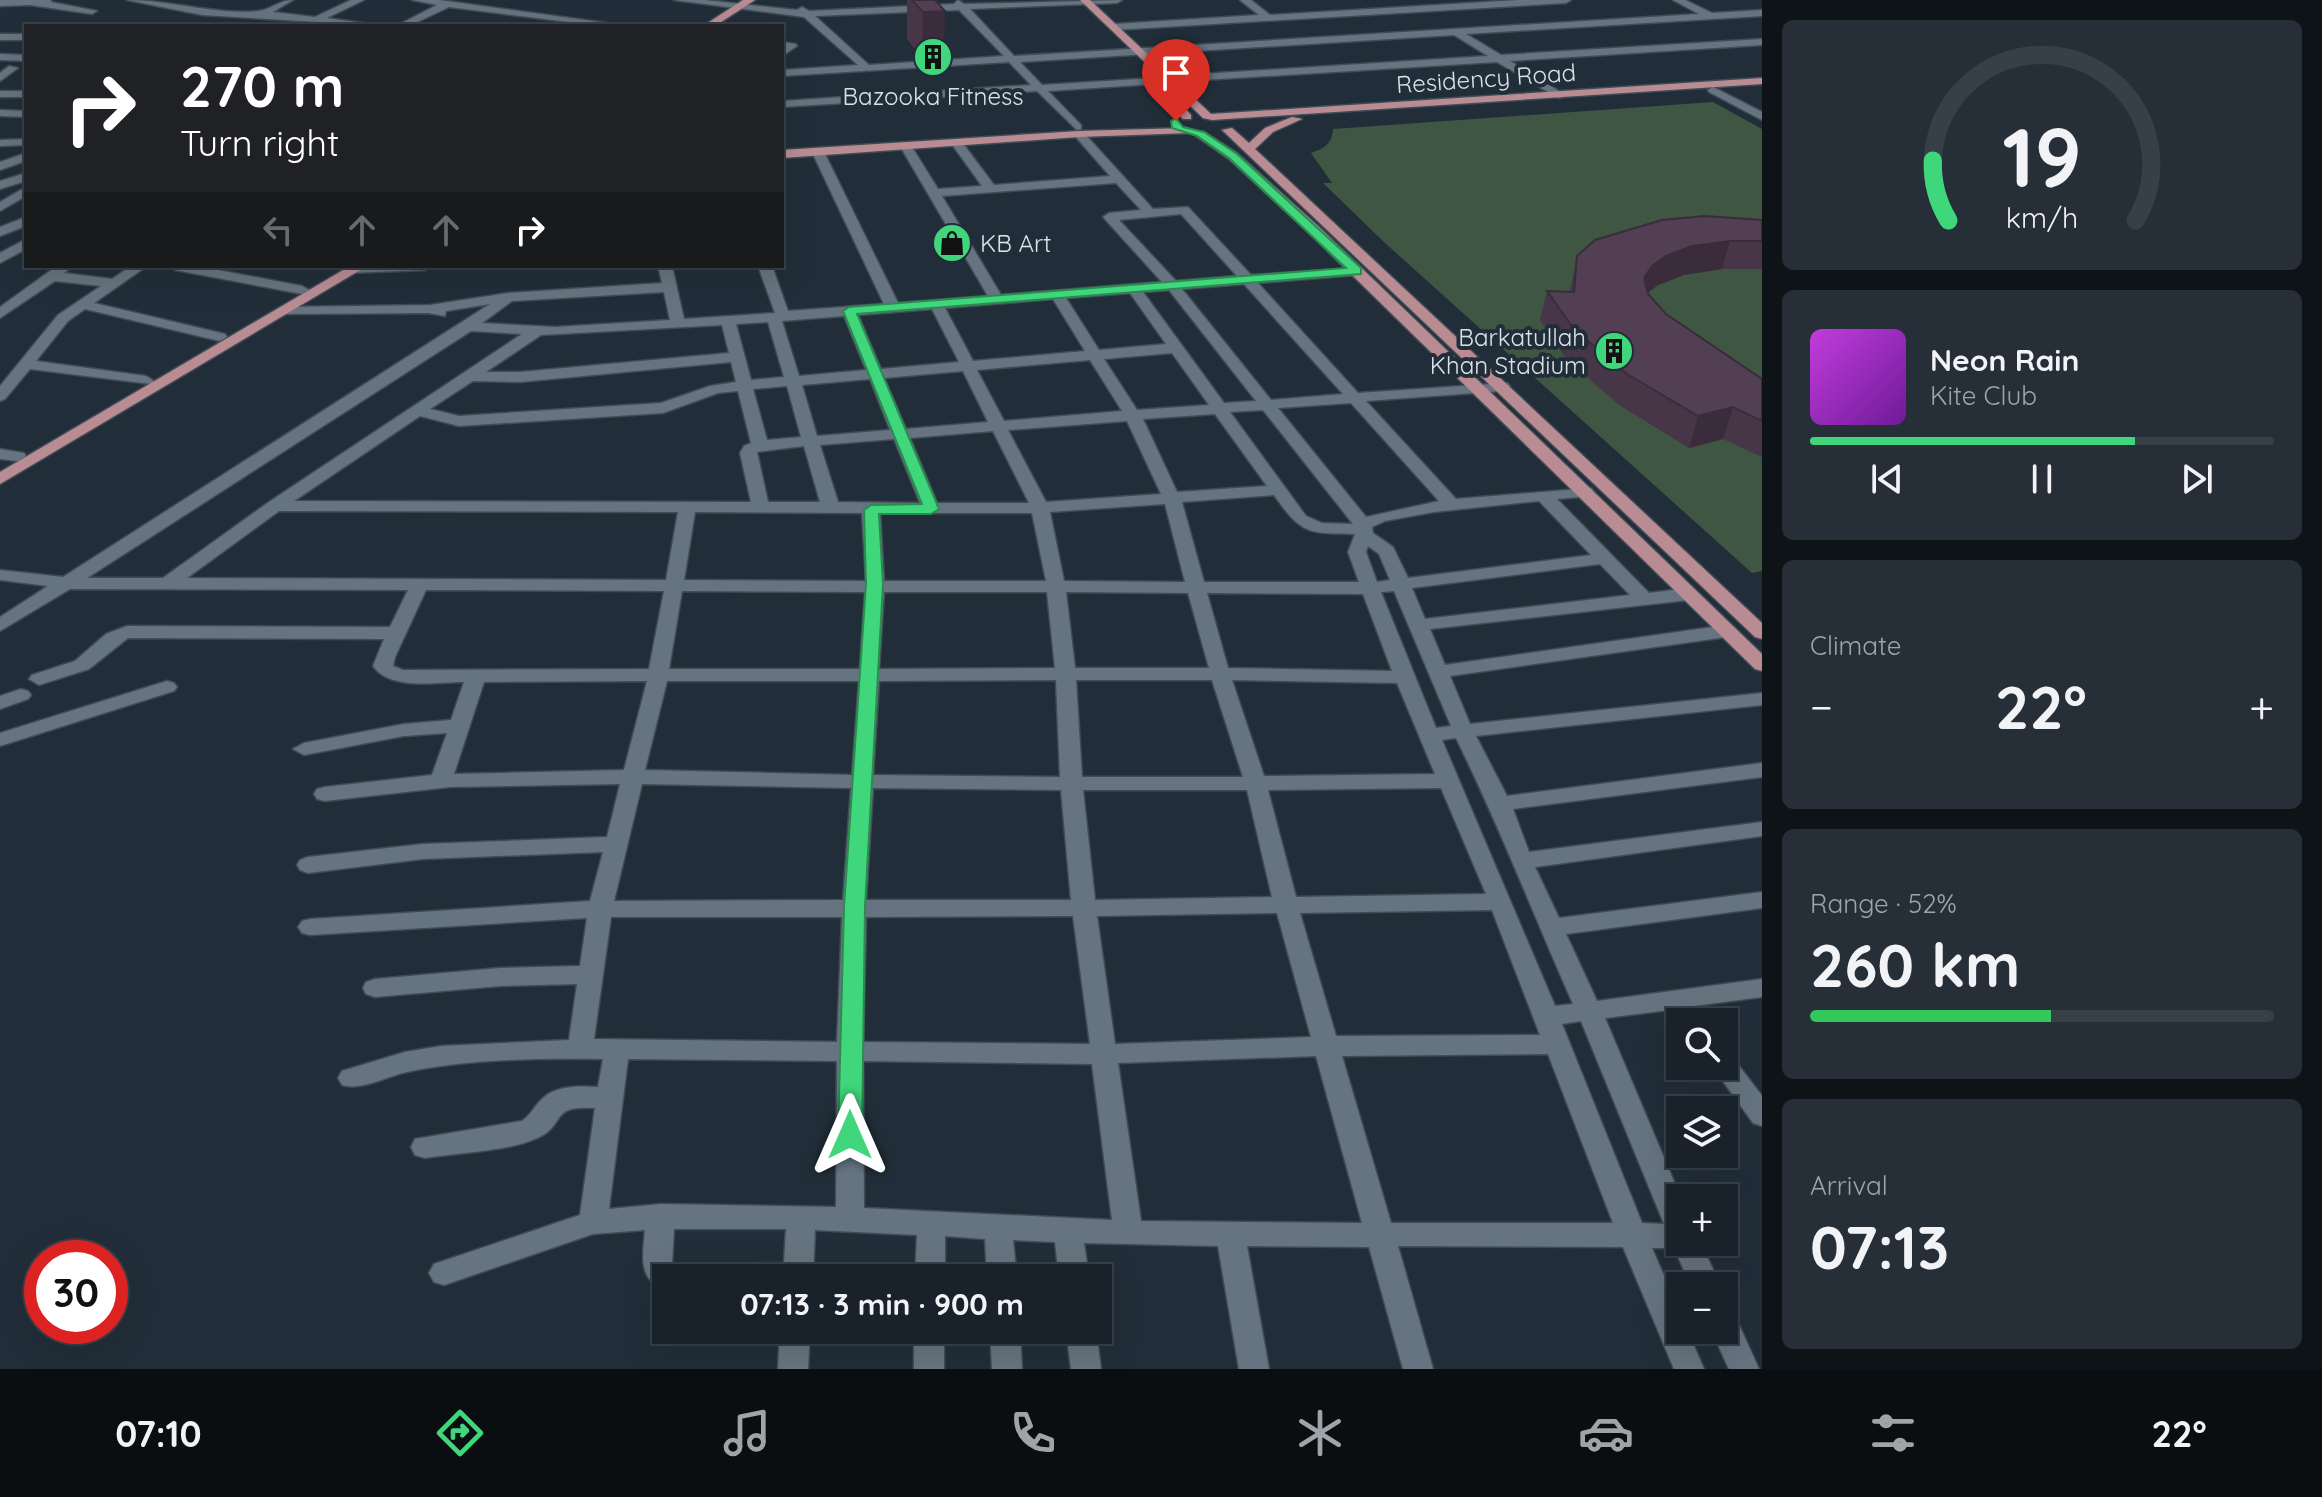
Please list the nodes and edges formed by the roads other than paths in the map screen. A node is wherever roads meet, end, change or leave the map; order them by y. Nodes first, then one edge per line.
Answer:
1 (132, 0) edge
2 (240, 0) edge
3 (288, 0) edge
4 (359, 0) edge
5 (417, 0) edge
6 (679, 0) edge
7 (767, 0) edge
8 (795, 0) edge
9 (918, 0) edge
10 (1117, 0) edge
11 (1245, 0) edge
12 (1407, 0) edge
13 (1566, 0) edge
14 (1678, 0) edge
15 (1071, 1) edge
16 (1086, 1) edge
17 (452, 2) edge
18 (0, 3) edge
19 (56, 4) edge
20 (752, 4) edge
21 (959, 4) edge
22 (739, 7) junction
23 (1419, 8) junction
24 (926, 9) junction
25 (90, 13) dead end
26 (223, 13) junction
27 (806, 14) junction
28 (1762, 15) edge
29 (320, 17) junction
30 (1267, 17) junction
31 (264, 18) junction
32 (1714, 18) junction
33 (224, 24) edge
34 (279, 24) edge
35 (303, 24) edge
36 (366, 24) edge
37 (405, 24) edge
38 (610, 24) edge
39 (711, 24) edge
40 (727, 24) edge
41 (1114, 27) junction
42 (0, 30) edge
43 (1458, 33) junction
44 (24, 36) edge
45 (1762, 42) edge
46 (1301, 43) junction
47 (1143, 53) junction
48 (1127, 54) junction
49 (0, 57) edge
50 (24, 58) edge
51 (1499, 59) junction
52 (1012, 61) junction
53 (0, 68) edge
54 (13, 68) junction
55 (24, 68) edge
56 (868, 69) junction
57 (784, 73) edge
58 (0, 78) edge
59 (1170, 79) junction
60 (1155, 81) junction
61 (1762, 84) edge
62 (1039, 88) junction
63 (1718, 90) junction
64 (0, 94) edge
65 (24, 94) edge
66 (1558, 95) junction
67 (784, 104) edge
68 (1762, 110) edge
69 (0, 113) edge
70 (24, 114) edge
71 (1210, 116) junction
72 (1762, 117) edge
73 (1300, 118) junction
74 (1182, 119) junction
75 (1230, 128) junction
76 (1078, 131) junction
77 (1113, 133) junction
78 (1192, 133) junction
79 (24, 142) edge
80 (2, 143) edge
81 (957, 143) junction
82 (784, 146) edge
83 (906, 146) junction
84 (818, 152) junction
85 (1240, 153) junction
86 (784, 154) edge
87 (24, 158) edge
88 (0, 166) edge
89 (24, 177) edge
90 (1120, 179) junction
91 (4, 182) edge
92 (991, 189) junction
93 (24, 192) edge
94 (933, 193) junction
95 (0, 207) edge
96 (1150, 213) junction
97 (24, 222) edge
98 (0, 232) edge
99 (24, 244) edge
100 (0, 259) edge
101 (63, 268) edge
102 (137, 268) edge
103 (186, 268) edge
104 (350, 268) edge
105 (350, 268) edge
106 (665, 268) edge
107 (766, 268) edge
108 (1357, 271) junction
109 (51, 276) junction
110 (1249, 279) junction
111 (111, 283) junction
112 (1172, 285) junction
113 (670, 287) junction
114 (1133, 288) junction
115 (302, 290) junction
116 (1057, 295) junction
117 (508, 297) junction
118 (997, 300) junction
119 (80, 304) junction
120 (937, 305) junction
121 (893, 308) junction
122 (430, 309) junction
123 (287, 310) junction
124 (849, 311) junction
125 (0, 314) edge
126 (778, 317) junction
127 (728, 321) junction
128 (678, 324) junction
129 (471, 325) junction
130 (538, 330) junction
131 (220, 337) junction
132 (1176, 348) junction
133 (1095, 356) junction
134 (737, 357) junction
135 (969, 367) junction
136 (13, 372) edge
137 (875, 374) junction
138 (470, 376) junction
139 (146, 381) junction
140 (794, 381) junction
141 (746, 385) junction
142 (1502, 386) junction
143 (1477, 388) junction
144 (0, 396) edge
145 (1354, 396) junction
146 (1266, 404) junction
147 (1220, 407) junction
148 (418, 411) junction
149 (1133, 416) junction
150 (999, 425) junction
151 (898, 434) junction
152 (810, 443) junction
153 (760, 445) junction
154 (0, 454) edge
155 (18, 456) junction
156 (0, 467) edge
157 (0, 479) edge
158 (1277, 490) junction
159 (1585, 492) junction
160 (1544, 496) junction
161 (1172, 499) junction
162 (1452, 505) junction
163 (275, 506) junction
164 (1040, 508) junction
165 (687, 509) junction
166 (761, 509) junction
167 (831, 509) junction
168 (931, 509) junction
169 (871, 510) junction
170 (1363, 530) junction
171 (1606, 558) junction
172 (0, 575) edge
173 (67, 583) junction
174 (168, 583) junction
175 (420, 584) junction
176 (875, 584) junction
177 (674, 585) junction
178 (1197, 585) junction
179 (1402, 586) junction
180 (1056, 587) junction
181 (1372, 588) junction
182 (1689, 594) junction
183 (1644, 599) junction
184 (0, 625) edge
185 (1419, 625) junction
186 (1727, 631) junction
187 (397, 633) junction
188 (1762, 633) edge
189 (1762, 665) edge
190 (1438, 672) junction
191 (477, 674) junction
192 (1220, 674) junction
193 (658, 676) junction
194 (867, 676) junction
195 (1066, 677) junction
196 (1404, 677) junction
197 (39, 679) dead end
198 (167, 687) dead end
199 (21, 695) dead end
200 (1759, 698) edge
201 (0, 703) edge
202 (459, 726) junction
203 (1463, 731) junction
204 (1430, 735) junction
205 (0, 740) edge
206 (304, 749) dead end
207 (1762, 770) edge
208 (633, 778) junction
209 (441, 780) junction
210 (861, 781) junction
211 (1071, 781) junction
212 (1448, 781) junction
213 (1256, 784) junction
214 (325, 794) dead end
215 (1500, 804) junction
216 (1762, 829) edge
217 (616, 844) junction
218 (1521, 861) junction
219 (308, 865) dead end
220 (1762, 900) edge
221 (1501, 902) junction
222 (1286, 905) junction
223 (854, 907) junction
224 (1084, 908) junction
225 (600, 909) junction
226 (310, 927) dead end
227 (1552, 927) junction
228 (588, 975) junction
229 (375, 988) dead end
230 (1762, 988) edge
231 (1676, 1001) junction
232 (1681, 1008) edge
233 (1589, 1011) junction
234 (1545, 1017) junction
235 (1557, 1044) junction
236 (1327, 1046) junction
237 (617, 1048) junction
238 (580, 1049) junction
239 (850, 1050) junction
240 (1106, 1054) junction
241 (351, 1078) dead end
242 (1735, 1080) edge
243 (610, 1098) junction
244 (1762, 1116) edge
245 (425, 1147) dead end
246 (1666, 1195) edge
247 (661, 1216) junction
248 (801, 1218) junction
249 (850, 1220) junction
250 (593, 1222) junction
251 (931, 1224) junction
252 (998, 1227) junction
253 (1068, 1230) junction
254 (1128, 1233) junction
255 (1230, 1234) junction
256 (1632, 1235) junction
257 (1666, 1236) edge
258 (1382, 1237) junction
259 (656, 1264) edge
260 (799, 1264) edge
261 (930, 1264) edge
262 (1001, 1264) edge
263 (1072, 1264) edge
264 (444, 1273) dead end
265 (794, 1344) edge
266 (929, 1344) edge
267 (1006, 1344) edge
268 (1083, 1344) edge
269 (1733, 1344) edge
270 (793, 1369) edge
271 (929, 1369) edge
272 (1007, 1369) edge
273 (1086, 1369) edge
274 (1254, 1369) edge
275 (1418, 1369) edge
276 (1689, 1369) edge
277 (1744, 1369) edge

1 - 26 street
2 - 26 street
3 - 31 street
4 - 29 street
5 - 17 street
6 - 22 street
7 - 20 main road
8 - 27 street
9 - 24 street
10 - 16 street
11 - 30 street
12 - 23 street
13 - 23 street
14 - 32 street
15 - 16 street
15 - 21 street
15 - 48 main road
16 - 41 main road
17 - 37 street
17 - 38 street
18 - 19 street
19 - 25 street
20 - 22 main road
20 - 27 street
20 - 40 main road
21 - 24 street
21 - 52 street
22 - 39 main road
23 - 30 street
23 - 43 street
24 - 27 street
26 - 31 street
26 - 33 street
27 - 56 street
28 - 32 street
29 - 31 street
29 - 35 street
29 - 36 street
30 - 41 street
30 - 46 street
31 - 34 street
32 - 43 street
41 - 47 main road
42 - 44 street
43 - 46 street
43 - 51 street
45 - 51 street
46 - 47 street
47 - 48 street
47 - 59 main road
48 - 52 street
48 - 60 main road
49 - 50 street
51 - 59 street
51 - 66 street
52 - 56 street
52 - 62 street
53 - 54 street
54 - 55 street
54 - 58 street
56 - 57 street
59 - 71 main road
60 - 62 street
60 - 74 main road
61 - 63 main road, Residency Road
61 - 66 main road, Residency Road
62 - 67 street
62 - 76 street
63 - 68 street
63 - 72 street
63 - 73 main road, Residency Road
64 - 65 street
66 - 71 main road, Residency Road
69 - 70 street
71 - 74 main road, Residency Road
71 - 75 main road
73 - 75 main road, Residency Road
73 - 85 main road
74 - 76 main road
74 - 78 main road
75 - 78 main road, Residency Road
75 - 85 main road
76 - 77 main road
76 - 81 main road
76 - 82 main road
76 - 90 street
77 - 78 main road
77 - 85 main road
78 - 85 main road
79 - 80 street
81 - 83 main road
81 - 92 street
83 - 84 main road
83 - 94 street
84 - 86 main road
84 - 121 street
85 - 108 main road
85 - 142 main road
87 - 88 street
89 - 91 street
90 - 92 street
90 - 96 street
92 - 94 street
93 - 95 street
94 - 118 street
96 - 110 street
96 - 112 street
97 - 98 street
99 - 100 street
101 - 109 street
102 - 111 street
103 - 115 street
104 - 115 main road
105 - 123 main road
106 - 113 street
107 - 126 street
108 - 110 street
108 - 143 main road
109 - 111 street
109 - 125 street
110 - 112 street
110 - 145 street
111 - 119 street
112 - 114 street
112 - 146 street
113 - 117 street
113 - 128 street
114 - 116 street
114 - 132 street
115 - 131 main road
116 - 118 street
116 - 133 street
117 - 122 street
117 - 129 street
118 - 120 street
119 - 131 street
119 - 136 street
120 - 121 street
120 - 135 street
121 - 124 street
122 - 123 street
122 - 129 street
123 - 157 main road
124 - 126 street
124 - 137 street
126 - 127 street
126 - 140 street
127 - 128 street
127 - 134 street
128 - 130 street
129 - 130 street
129 - 173 street
130 - 138 street
131 - 139 main road
132 - 133 street
132 - 147 street
133 - 135 street
133 - 149 street
134 - 138 street
134 - 141 street
135 - 137 street
135 - 150 street
136 - 139 street
136 - 144 street
137 - 140 street
137 - 151 street
138 - 148 street
139 - 155 main road
140 - 141 street
140 - 152 street
141 - 148 street
141 - 153 street
142 - 143 street
142 - 188 main road
143 - 145 street
143 - 159 main road
145 - 146 street
145 - 162 street
146 - 147 street
146 - 170 street
147 - 149 street
147 - 158 street
148 - 163 street
149 - 150 street
149 - 161 street
150 - 151 street
150 - 164 street
151 - 152 street
151 - 168 street
152 - 153 street
152 - 167 street
153 - 166 street
154 - 155 street
155 - 156 main road
158 - 161 street
158 - 170 street
159 - 160 street
159 - 182 main road
160 - 162 street
160 - 171 street
161 - 164 street
161 - 178 street
162 - 170 street
163 - 165 street
163 - 174 street
164 - 168 street
164 - 180 street
165 - 166 street
165 - 177 street
166 - 167 street
167 - 169 street
168 - 169 street
169 - 176 street
170 - 179 street
170 - 181 street
171 - 179 street
171 - 183 street
172 - 173 street
173 - 174 street
173 - 184 street
174 - 175 street
175 - 177 street
175 - 187 street
176 - 177 street
176 - 180 street
176 - 194 street
177 - 193 street
178 - 180 street
178 - 181 street
178 - 192 street
179 - 181 street
179 - 185 street
180 - 195 street
181 - 196 street
182 - 183 street
182 - 186 main road
183 - 185 street
185 - 190 street
186 - 189 main road
186 - 190 street
187 - 191 street
187 - 197 street
190 - 203 street
191 - 193 street
191 - 202 street
192 - 195 street
192 - 196 street
192 - 213 street
193 - 194 street
193 - 208 street
194 - 195 street
194 - 210 street
195 - 211 street
196 - 204 street
198 - 205 street
199 - 201 street
200 - 203 street
202 - 206 street
202 - 209 street
203 - 204 street
203 - 215 street
204 - 212 street
207 - 215 street
208 - 209 street
208 - 210 street
208 - 217 street
209 - 214 street
210 - 211 street
210 - 223 street
211 - 213 street
211 - 224 street
212 - 213 street
212 - 221 street
213 - 222 street
215 - 218 street
216 - 218 street
217 - 219 street
217 - 225 street
218 - 227 street
220 - 227 street
221 - 222 street
221 - 234 street
222 - 224 street
222 - 236 street
223 - 224 street
223 - 225 street
223 - 239 street
224 - 240 street
225 - 226 street
225 - 228 street
227 - 233 street
228 - 229 street
228 - 238 street
230 - 231 street
231 - 232 street
231 - 233 street
233 - 234 street
233 - 246 street
234 - 235 street
235 - 236 street
235 - 256 street
236 - 240 street
236 - 258 street
237 - 238 street
237 - 239 street
237 - 243 street
238 - 241 street
239 - 240 street
239 - 249 street
240 - 254 street
242 - 244 street
243 - 245 street
243 - 250 street
247 - 248 street
247 - 250 street
247 - 259 street
248 - 249 street
248 - 260 street
249 - 251 street
250 - 264 street
251 - 252 street
251 - 261 street
252 - 253 street
252 - 262 street
253 - 254 street
253 - 263 street
254 - 255 street
255 - 258 street
255 - 274 street
256 - 257 street
256 - 258 street
256 - 276 street
258 - 275 street
265 - 270 street
266 - 271 street
267 - 272 street
268 - 273 street
269 - 277 street

